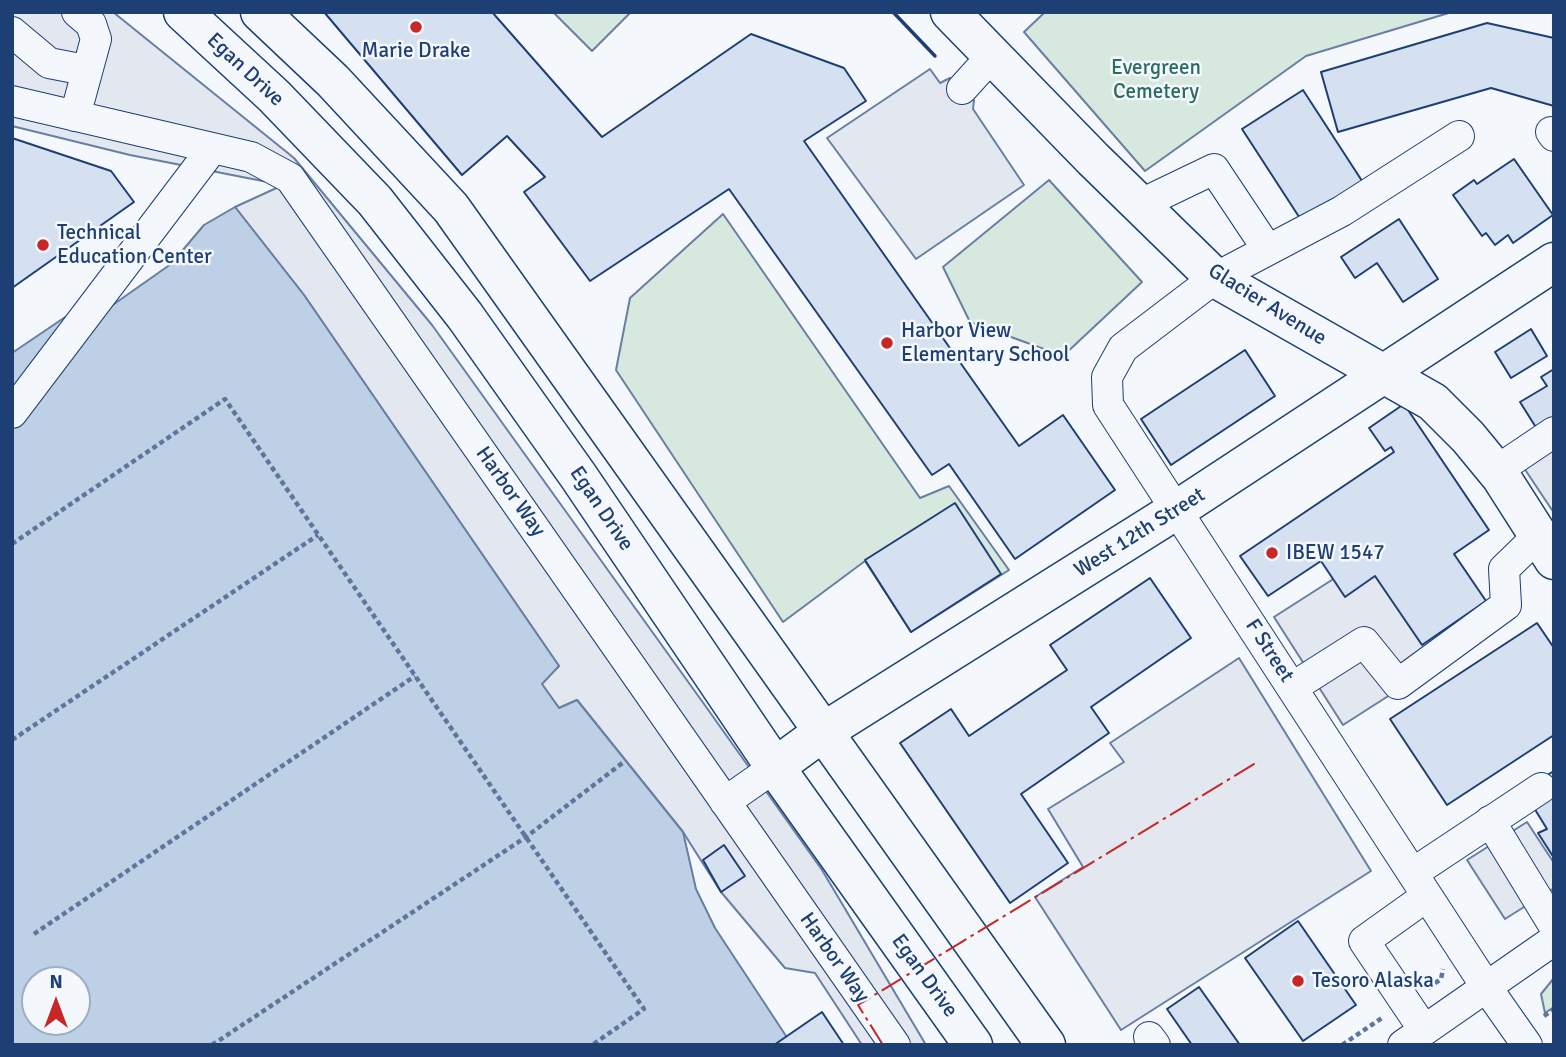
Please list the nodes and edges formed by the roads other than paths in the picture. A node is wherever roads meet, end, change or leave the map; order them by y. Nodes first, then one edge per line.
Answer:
1 (77, 12) edge
2 (183, 12) edge
3 (260, 12) edge
4 (950, 12) edge
5 (12, 32) edge
6 (992, 56) junction
7 (85, 70) junction
8 (962, 89) dead end
9 (12, 101) edge
10 (75, 116) junction
11 (1459, 136) dead end
12 (212, 149) junction
13 (1139, 205) junction
14 (1268, 250) junction
15 (1554, 262) edge
16 (1216, 278) junction
17 (1382, 375) junction
18 (12, 413) edge
19 (1554, 432) edge
20 (1496, 471) junction
21 (1178, 509) junction
22 (1546, 548) edge
23 (1293, 687) junction
24 (823, 732) junction
25 (775, 766) junction
26 (1541, 788) dead end
27 (724, 802) junction
28 (1490, 821) junction
29 (1420, 884) junction
30 (1554, 926) edge
31 (1554, 940) edge
32 (923, 974) junction
33 (1487, 988) junction
34 (1413, 1037) edge
35 (895, 1045) edge
36 (942, 1045) edge
37 (973, 1045) edge
38 (1046, 1045) edge
39 (1527, 1045) edge

1 - 7 street
2 - 25 main road, Egan Drive
3 - 24 main road
4 - 6 main road, Glacier Avenue
5 - 7 street
6 - 8 street
6 - 13 main road, Glacier Avenue
7 - 10 street
9 - 10 street, Harbor Way
10 - 12 street, Harbor Way
11 - 14 street, F Street
12 - 18 street
12 - 27 street, Harbor Way
13 - 14 street
13 - 16 main road, Glacier Avenue
14 - 16 street, F Street
15 - 17 main road, West 12th Street
16 - 17 main road, Glacier Avenue
16 - 21 street, F Street
17 - 20 main road, Glacier Avenue
17 - 21 main road, West 12th Street
19 - 20 street
20 - 22 main road, Glacier Avenue
21 - 23 street, F Street
21 - 24 main road, West 12th Street
22 - 23 street
23 - 29 street, F Street
24 - 25 main road, West 12th Street
24 - 38 main road
25 - 27 street, West 12th Street
25 - 32 main road, Egan Drive
26 - 28 street
27 - 35 street, Harbor Way
28 - 29 street
28 - 30 street
29 - 33 street, F Street
29 - 34 street
31 - 33 street
32 - 36 main road
32 - 37 main road, Egan Drive
33 - 34 street
33 - 39 street, F Street

